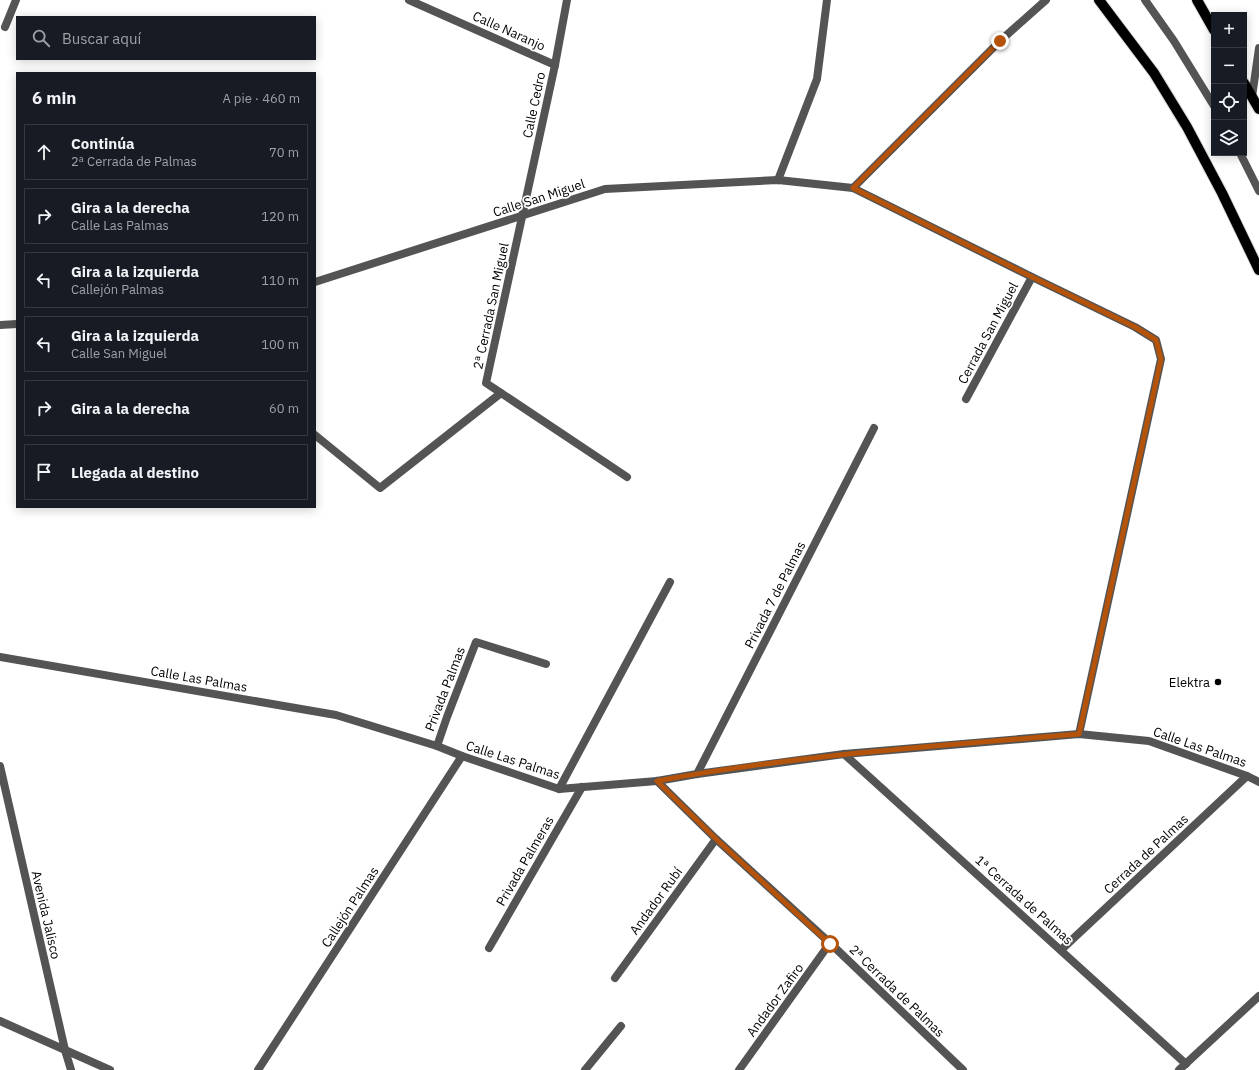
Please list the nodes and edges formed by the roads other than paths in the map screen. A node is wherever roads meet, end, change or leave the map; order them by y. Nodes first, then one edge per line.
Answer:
1 (16, 0) edge
2 (409, 0) edge
3 (567, 0) edge
4 (827, 0) edge
5 (1046, 0) edge
6 (1099, 0) edge
7 (1145, 0) edge
8 (1197, 0) edge
9 (1211, 25) edge
10 (5, 27) dead end
11 (1259, 48) edge
12 (555, 65) junction
13 (1245, 84) edge
14 (1252, 97) junction
15 (1211, 101) edge
16 (1259, 109) edge
17 (1242, 156) edge
18 (778, 180) junction
19 (853, 188) junction
20 (1259, 191) edge
21 (522, 216) junction
22 (1259, 270) edge
23 (1032, 277) junction
24 (316, 282) edge
25 (16, 324) edge
26 (0, 325) edge
27 (501, 394) junction
28 (966, 399) dead end
29 (874, 428) dead end
30 (316, 436) edge
31 (627, 477) dead end
32 (670, 582) dead end
33 (0, 656) edge
34 (546, 664) dead end
35 (1079, 734) junction
36 (437, 746) junction
37 (844, 754) junction
38 (462, 756) junction
39 (0, 766) edge
40 (696, 774) junction
41 (1247, 776) junction
42 (657, 781) junction
43 (1259, 782) edge
44 (582, 787) junction
45 (559, 788) junction
46 (716, 839) junction
47 (830, 944) junction
48 (489, 948) dead end
49 (1061, 950) junction
50 (615, 978) dead end
51 (1259, 996) edge
52 (0, 1021) edge
53 (621, 1026) dead end
54 (65, 1050) junction
55 (1182, 1067) edge
56 (71, 1070) edge
57 (110, 1070) edge
58 (258, 1070) edge
59 (585, 1070) edge
60 (739, 1070) edge
61 (963, 1070) edge

1 - 10 street
2 - 12 street, Calle Naranjo
3 - 12 street, Calle Cedro
4 - 18 street
5 - 19 street
6 - 22 main road
7 - 15 street
8 - 9 main road
11 - 14 street
12 - 21 street, Calle Cedro
13 - 14 main road
14 - 16 main road
17 - 20 street
18 - 19 street, Calle San Miguel
18 - 21 street, Calle San Miguel
19 - 23 street, Calle San Miguel
21 - 24 street, Calle San Miguel
21 - 27 street, 2ª Cerrada San Miguel
23 - 28 street, Cerrada San Miguel
23 - 35 street, Calle San Miguel
25 - 26 street
27 - 30 street
27 - 31 street, 2ª Cerrada San Miguel
29 - 40 street, Privada 7 de Palmas
32 - 45 street
33 - 36 street, Calle Las Palmas
34 - 36 street, Privada Palmas
35 - 37 street, Calle Las Palmas
35 - 41 street, Calle Las Palmas
36 - 38 street, Calle Las Palmas
37 - 40 street, Calle Las Palmas
37 - 49 street, 1ª Cerrada de Palmas
38 - 45 street, Calle Las Palmas
38 - 58 street, Callejón Palmas
39 - 54 street, Avenida Jalisco
40 - 42 street, Calle Las Palmas
41 - 43 street, Calle Las Palmas
41 - 49 street, Cerrada de Palmas
42 - 44 street, Calle Las Palmas
42 - 46 street, 2ª Cerrada de Palmas
44 - 45 street, Calle Las Palmas
44 - 48 street, Privada Palmeras
46 - 47 street, 2ª Cerrada de Palmas
46 - 50 street, Andador Rubí
47 - 60 street, Andador Zafiro
47 - 61 street, 2ª Cerrada de Palmas
49 - 55 street, 1ª Cerrada de Palmas
51 - 55 street
52 - 54 street
53 - 59 street
54 - 56 street, Avenida Jalisco
54 - 57 street

